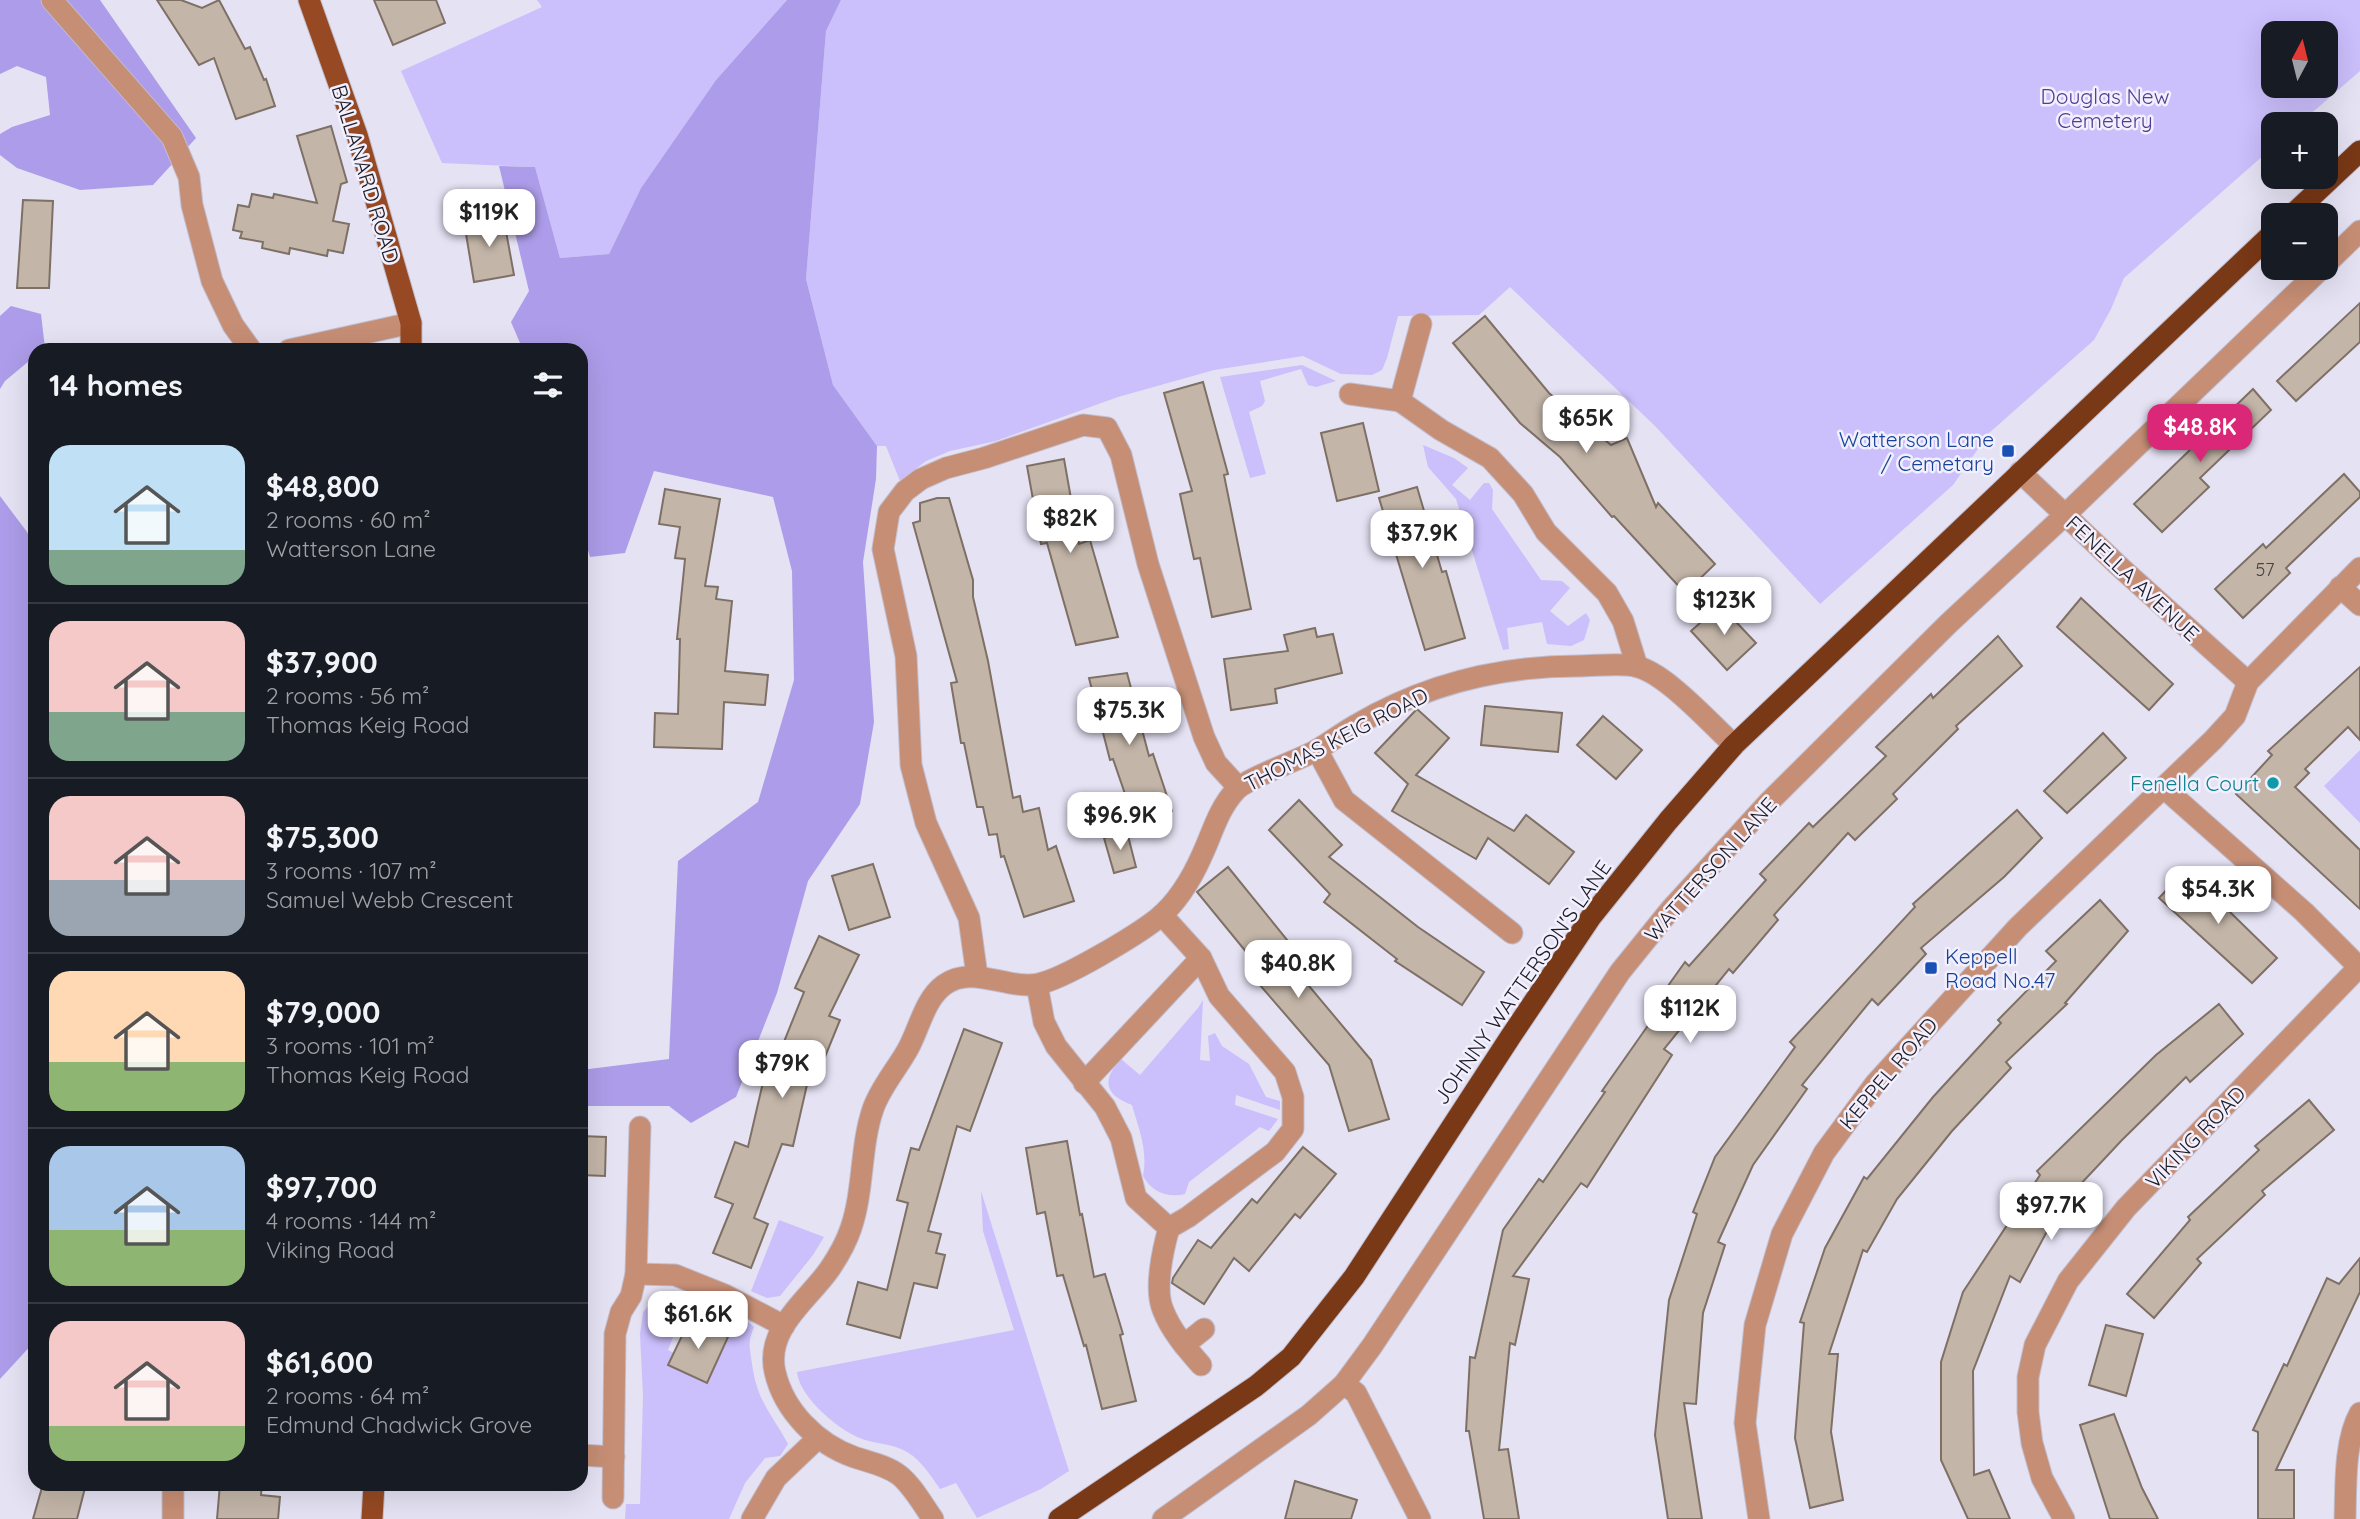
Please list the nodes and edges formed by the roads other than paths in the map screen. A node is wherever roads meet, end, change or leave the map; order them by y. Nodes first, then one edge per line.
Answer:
1 (52, 0) edge
2 (309, 0) edge
3 (2360, 150) edge
4 (2305, 203) edge
5 (2360, 231) edge
6 (2261, 244) edge
7 (2338, 252) edge
8 (2309, 280) edge
9 (411, 323) junction
10 (1421, 324) dead end
11 (246, 343) edge
12 (321, 343) edge
13 (411, 343) edge
14 (1350, 394) dead end
15 (1400, 401) junction
16 (2020, 472) junction
17 (2065, 515) junction
18 (2360, 568) edge
19 (2340, 587) junction
20 (2360, 605) edge
21 (1637, 666) junction
22 (2249, 682) junction
23 (1734, 745) junction
24 (1317, 750) junction
25 (1238, 787) junction
26 (2164, 788) junction
27 (1162, 915) junction
28 (1512, 933) dead end
29 (1201, 958) junction
30 (2360, 968) edge
31 (977, 976) junction
32 (1037, 985) junction
33 (1084, 1083) junction
34 (640, 1127) dead end
35 (1169, 1228) junction
36 (636, 1275) junction
37 (784, 1325) junction
38 (1204, 1329) dead end
39 (1184, 1345) junction
40 (1202, 1365) dead end
41 (1344, 1384) junction
42 (2360, 1413) edge
43 (818, 1438) junction
44 (588, 1455) edge
45 (614, 1457) junction
46 (173, 1491) edge
47 (374, 1491) edge
48 (614, 1509) edge
49 (173, 1519) edge
50 (372, 1519) edge
51 (752, 1519) edge
52 (933, 1519) edge
53 (1059, 1519) edge
54 (1163, 1519) edge
55 (1420, 1519) edge
56 (1759, 1519) edge
57 (2064, 1519) edge
58 (2345, 1519) edge

1 - 11 street
2 - 9 main road, BALLANARD ROAD
3 - 4 highway
5 - 7 street, WATTERSON LANE
6 - 16 highway, JOHNNY WATTERSON'S LANE
8 - 17 street, WATTERSON LANE
9 - 12 street
9 - 13 main road, BALLANARD ROAD
10 - 15 street
14 - 15 street
15 - 21 street
16 - 17 street, FENELLA AVENUE
16 - 23 highway, JOHNNY WATTERSON'S LANE
17 - 22 street, FENELLA AVENUE
17 - 41 street, WATTERSON LANE
18 - 19 street, KEPPEL ROAD
19 - 20 street
19 - 22 street, KEPPEL ROAD
21 - 23 street
21 - 24 street, THOMAS KEIG ROAD
22 - 26 street, KEPPEL ROAD
23 - 53 highway, JOHNNY WATTERSON'S LANE
24 - 25 street, THOMAS KEIG ROAD
24 - 28 street
25 - 27 street, THOMAS KEIG ROAD
25 - 31 street
26 - 30 street
26 - 56 street, KEPPEL ROAD
27 - 29 street
27 - 32 street, THOMAS KEIG ROAD
29 - 33 street
29 - 35 street
30 - 57 street, VIKING ROAD
31 - 32 street, THOMAS KEIG ROAD
31 - 37 street, THOMAS KEIG ROAD
32 - 33 street
33 - 35 street
34 - 36 street
35 - 39 street
36 - 37 street
36 - 45 street
37 - 43 street, THOMAS KEIG ROAD
38 - 39 street
39 - 40 street
41 - 54 street, WATTERSON LANE
41 - 55 street
42 - 58 street
43 - 51 street
43 - 52 street, THOMAS KEIG ROAD
44 - 45 street
45 - 48 street
46 - 49 street
47 - 50 main road

